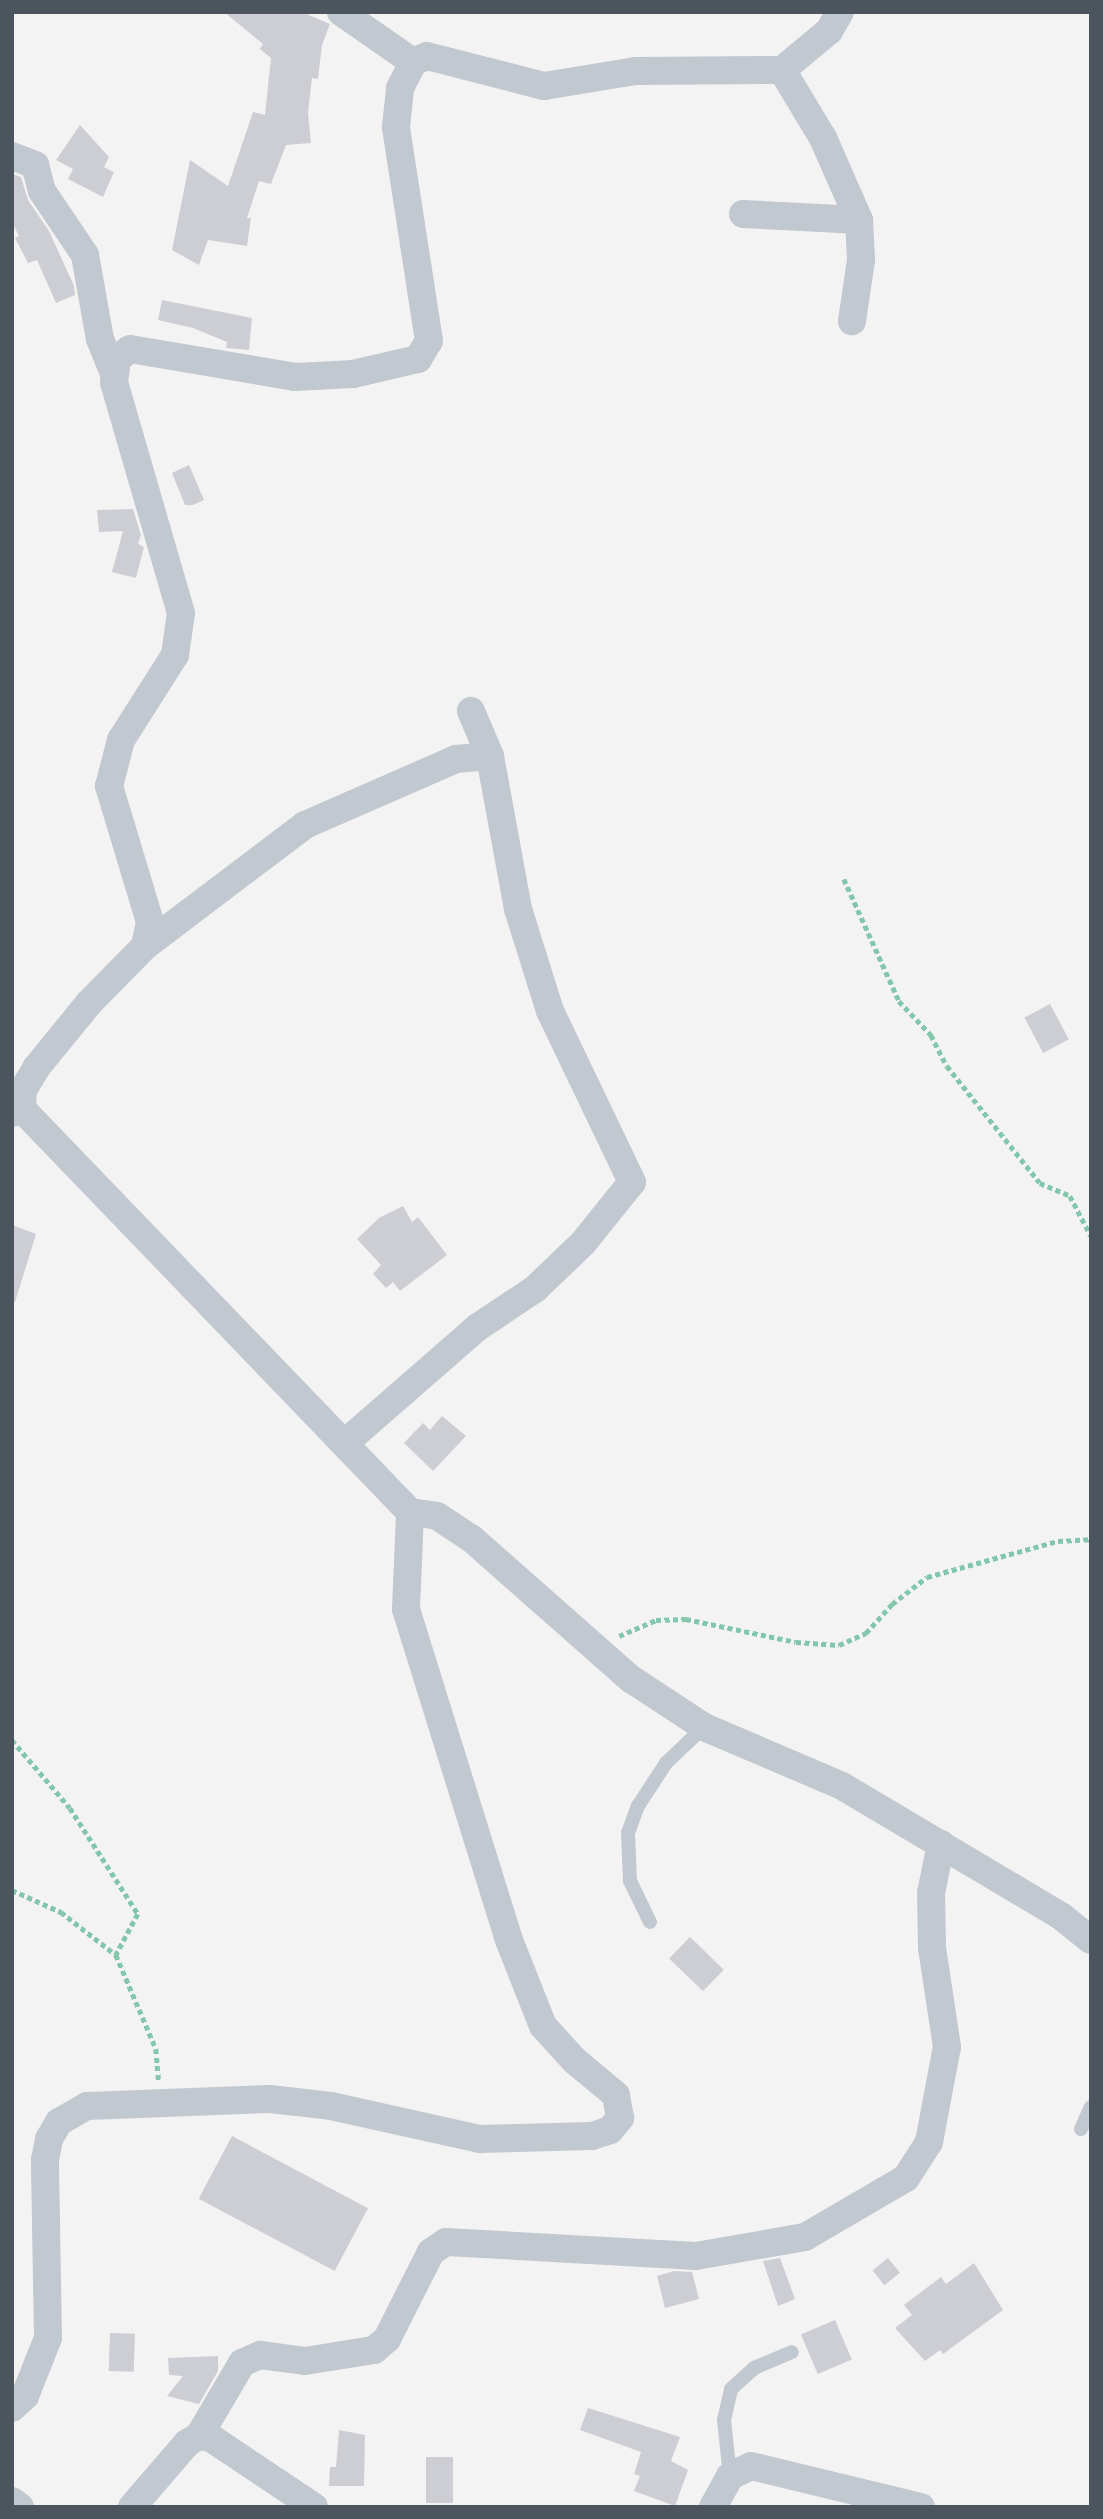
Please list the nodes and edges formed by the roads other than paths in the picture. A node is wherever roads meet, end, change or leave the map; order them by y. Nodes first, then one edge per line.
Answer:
1 (341, 12) edge
2 (840, 12) edge
3 (413, 62) junction
4 (782, 70) junction
5 (12, 156) edge
6 (743, 214) dead end
7 (859, 220) junction
8 (852, 321) dead end
9 (113, 371) junction
10 (471, 711) dead end
11 (490, 755) junction
12 (145, 946) junction
13 (16, 1109) edge
14 (346, 1442) junction
15 (410, 1512) junction
16 (704, 1727) junction
17 (941, 1844) junction
18 (650, 1922) dead end
19 (1091, 1940) edge
20 (1091, 2107) edge
21 (1081, 2129) dead end
22 (792, 2352) dead end
23 (12, 2408) edge
24 (199, 2436) junction
25 (730, 2476) junction
26 (12, 2501) edge
27 (20, 2507) edge
28 (132, 2507) edge
29 (314, 2507) edge
30 (713, 2507) edge
31 (921, 2507) edge

1 - 3 street
2 - 4 street
3 - 4 street
3 - 9 street
4 - 7 street
5 - 9 street
6 - 7 street
7 - 8 street
9 - 12 street
10 - 11 street
11 - 12 street
11 - 14 street
12 - 13 street
13 - 14 street
14 - 15 street
15 - 16 street
15 - 23 street
16 - 17 street
16 - 18 lane
17 - 19 street
17 - 24 street
20 - 21 lane
22 - 25 lane
24 - 28 street
24 - 29 street
25 - 30 street
25 - 31 street
26 - 27 street

